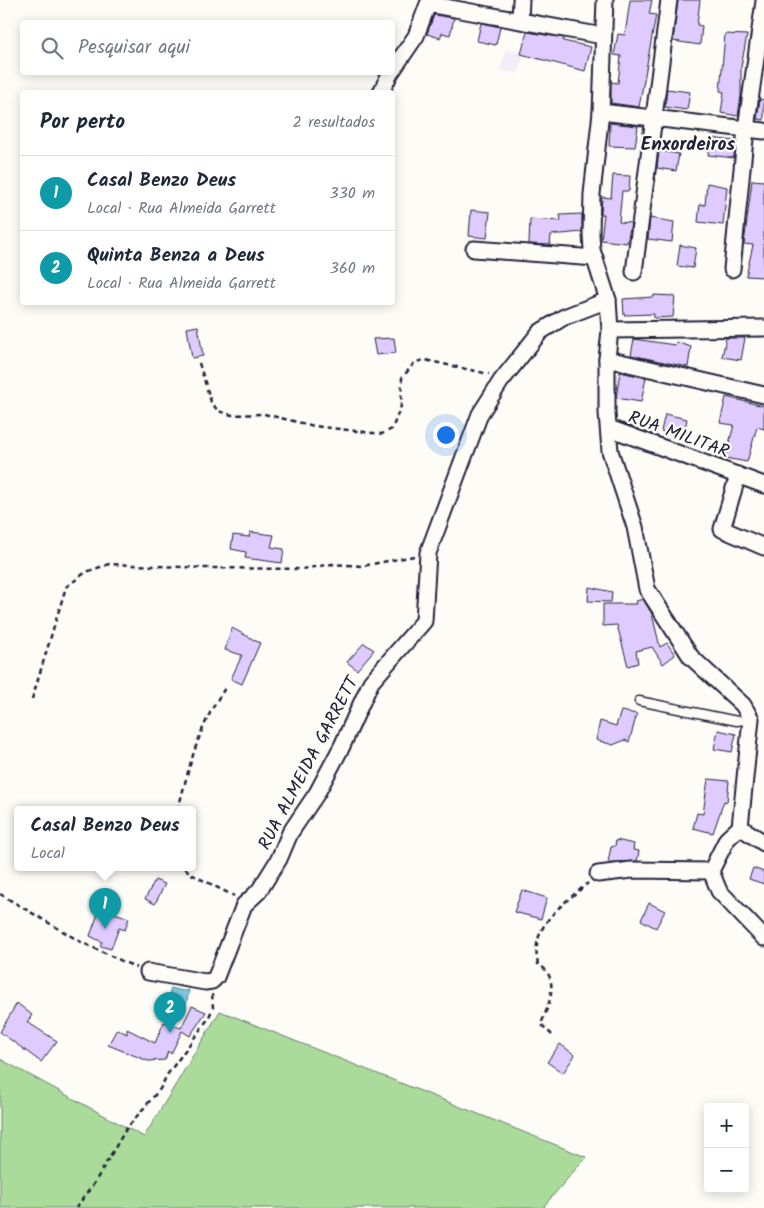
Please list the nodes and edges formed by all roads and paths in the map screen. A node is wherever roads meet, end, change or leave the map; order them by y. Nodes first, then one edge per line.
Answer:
1 (521, 0) edge
2 (605, 0) edge
3 (668, 0) edge
4 (764, 2) edge
5 (520, 20) junction
6 (603, 36) junction
7 (395, 68) edge
8 (390, 75) edge
9 (382, 90) edge
10 (601, 112) junction
11 (652, 118) junction
12 (746, 129) junction
13 (764, 131) edge
14 (474, 249) dead end
15 (595, 258) junction
16 (732, 269) dead end
17 (634, 272) dead end
18 (608, 300) junction
19 (764, 328) edge
20 (610, 330) junction
21 (607, 359) junction
22 (199, 363) dead end
23 (501, 381) junction
24 (764, 395) edge
25 (609, 428) junction
26 (738, 476) junction
27 (764, 485) edge
28 (764, 547) edge
29 (428, 553) junction
30 (226, 688) dead end
31 (32, 699) dead end
32 (639, 701) dead end
33 (750, 719) junction
34 (179, 806) edge
35 (740, 827) junction
36 (764, 842) edge
37 (188, 871) edge
38 (711, 871) junction
39 (598, 874) joint
40 (0, 894) edge
41 (247, 902) junction
42 (764, 938) edge
43 (148, 972) joint
44 (212, 981) junction
45 (552, 1035) dead end
46 (76, 1208) edge

1 - 5 street
2 - 6 street
3 - 11 street
4 - 12 street
5 - 6 street
5 - 7 street
6 - 10 street
8 - 9 street
10 - 11 street
10 - 15 street
11 - 12 street
11 - 17 street
12 - 13 street
12 - 16 street
14 - 15 street
15 - 18 street
18 - 20 street
18 - 23 street, RUA ALMEIDA GARRETT
19 - 20 street
20 - 21 street
21 - 24 street
21 - 25 street
22 - 23 path
23 - 29 street, RUA ALMEIDA GARRETT
25 - 26 street, RUA MILITAR
25 - 33 street
26 - 27 street, RUA MILITAR
26 - 28 street
29 - 31 path
29 - 41 street, RUA ALMEIDA GARRETT
30 - 34 path
32 - 33 lane
33 - 35 street
35 - 36 street
35 - 38 street
37 - 41 path
38 - 39 street
38 - 42 street
39 - 45 path
40 - 43 path
41 - 44 street, RUA ALMEIDA GARRETT
43 - 44 street
44 - 46 path

